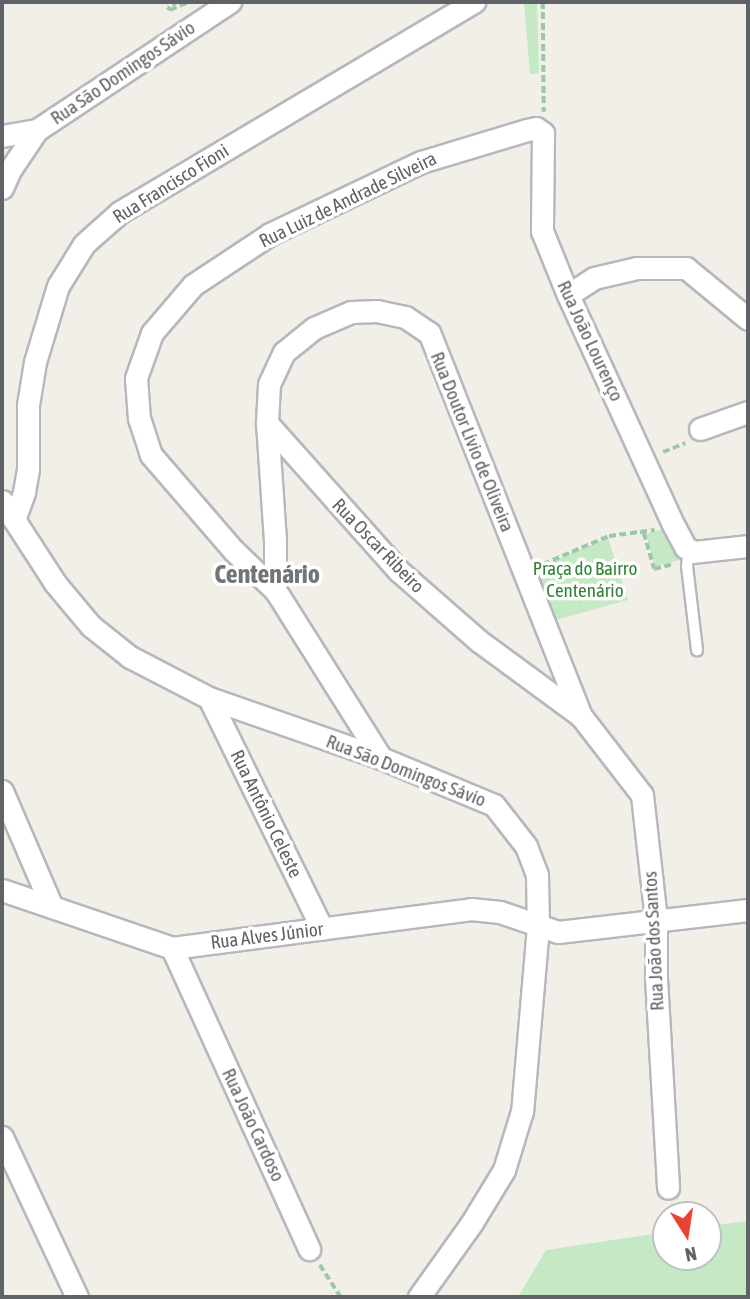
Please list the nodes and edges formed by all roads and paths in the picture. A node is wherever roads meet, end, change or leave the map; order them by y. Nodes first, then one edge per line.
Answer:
1 (178, 2) edge
2 (188, 2) edge
3 (230, 2) edge
4 (474, 2) edge
5 (543, 2) edge
6 (540, 125) junction
7 (37, 131) junction
8 (2, 136) edge
9 (2, 188) edge
10 (568, 295) junction
11 (748, 319) edge
12 (748, 412) edge
13 (267, 423) junction
14 (700, 429) joint
15 (644, 459) junction
16 (2, 501) edge
17 (14, 520) junction
18 (663, 528) dead end
19 (644, 533) junction
20 (748, 546) edge
21 (685, 553) junction
22 (523, 572) junction
23 (275, 590) junction
24 (697, 650) dead end
25 (209, 698) junction
26 (582, 716) junction
27 (381, 758) junction
28 (2, 791) edge
29 (2, 890) edge
30 (52, 907) junction
31 (748, 910) edge
32 (656, 920) junction
33 (538, 926) junction
34 (322, 929) junction
35 (172, 948) junction
36 (2, 1137) edge
37 (668, 1188) dead end
38 (309, 1248) joint
39 (77, 1297) edge
40 (341, 1297) edge
41 (419, 1297) edge

1 - 2 path
3 - 7 street, Rua São Domingos Sávio
4 - 17 street, Rua Francisco Fioni
5 - 6 path
6 - 10 street, Rua João Lourenço
6 - 23 street, Rua Luiz de Andrade Silveira
7 - 8 street
7 - 9 street, Rua São Domingos Sávio
10 - 11 street
10 - 15 street, Rua João Lourenço
12 - 14 street
13 - 22 street, Rua Doutor Lívio de Oliveira
13 - 23 street
13 - 26 street, Rua Oscar Ribeiro
14 - 15 path
15 - 21 street, Rua João Lourenço
16 - 17 street, Rua São Domingos Sávio
17 - 25 street, Rua São Domingos Sávio
18 - 19 path
19 - 21 path
19 - 22 path
20 - 21 street
21 - 24 lane
22 - 26 street, Rua Doutor Lívio de Oliveira
23 - 27 street, Rua Luiz de Andrade Silveira
25 - 27 street, Rua São Domingos Sávio
25 - 34 street, Rua Antônio Celeste
26 - 32 street, Rua João dos Santos
27 - 33 street, Rua São Domingos Sávio
28 - 30 street
29 - 30 street, Rua Alves Júnior
30 - 35 street, Rua Alves Júnior
31 - 32 street, Rua Alves Júnior
32 - 33 street, Rua Alves Júnior
32 - 37 street, Rua João dos Santos
33 - 34 street, Rua Alves Júnior
33 - 41 street, Rua São Domingos Sávio
34 - 35 street, Rua Alves Júnior
35 - 38 street, Rua João Cardoso
36 - 39 street
38 - 40 path

